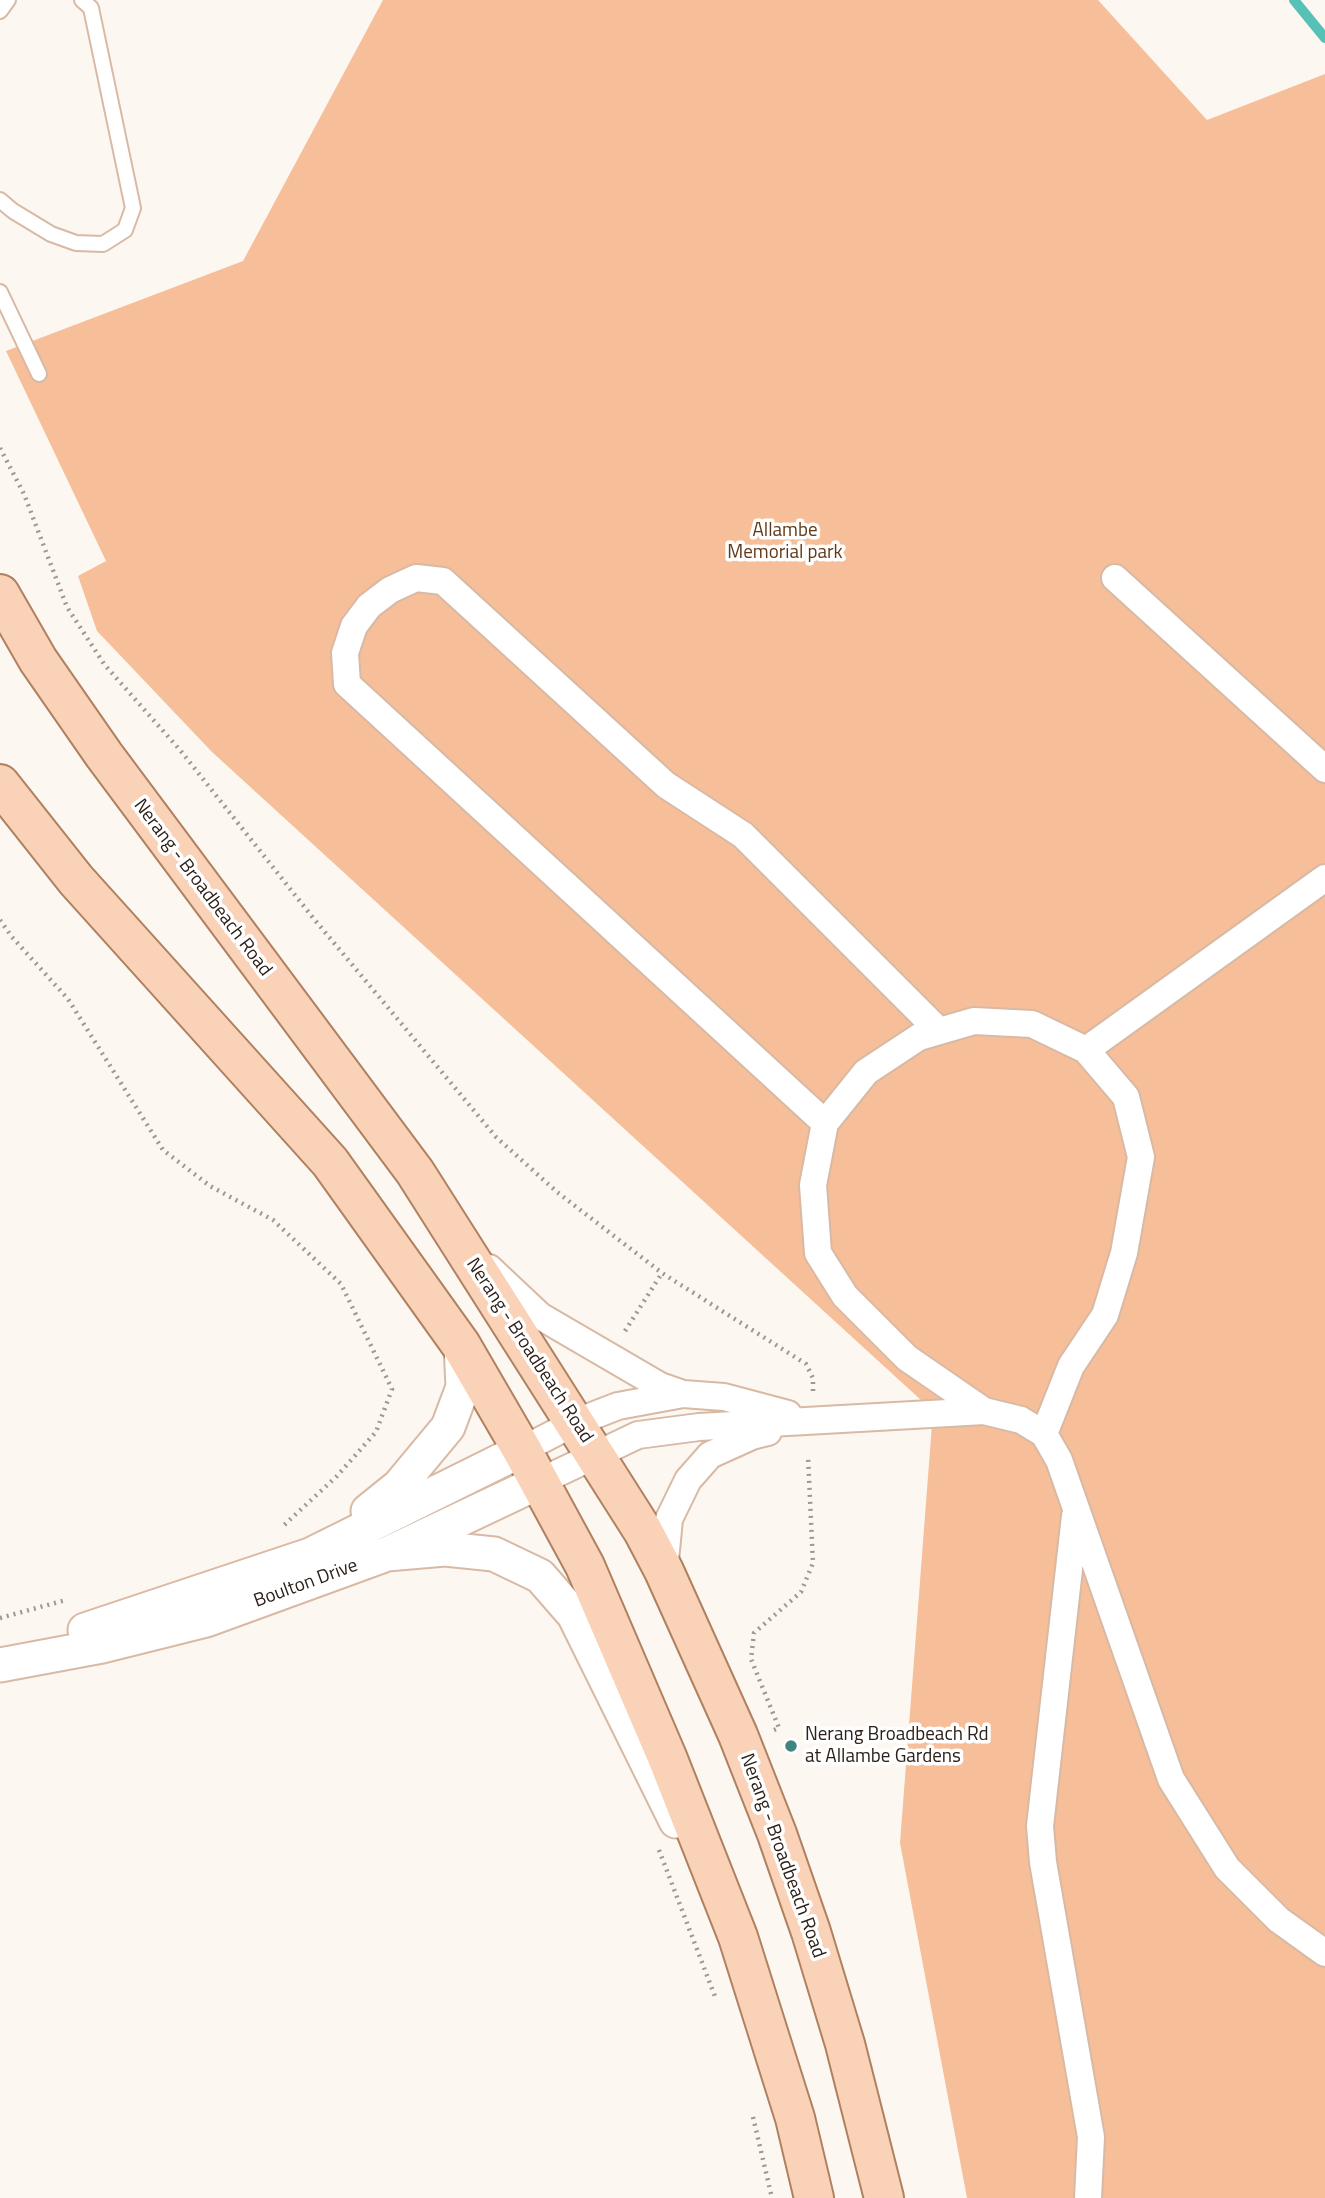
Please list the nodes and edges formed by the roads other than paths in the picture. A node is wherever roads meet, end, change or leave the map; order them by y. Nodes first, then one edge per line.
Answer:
1 (8, 0) edge
2 (82, 0) edge
3 (0, 11) edge
4 (0, 200) edge
5 (0, 292) edge
6 (39, 374) dead end
7 (1115, 578) dead end
8 (0, 594) edge
9 (1325, 769) edge
10 (0, 784) edge
11 (1325, 878) edge
12 (939, 1031) junction
13 (1086, 1050) junction
14 (825, 1123) junction
15 (457, 1238) junction
16 (461, 1345) junction
17 (682, 1394) junction
18 (984, 1411) junction
19 (806, 1420) junction
20 (574, 1423) junction
21 (1044, 1434) junction
22 (596, 1456) junction
23 (531, 1466) junction
24 (1076, 1508) junction
25 (387, 1554) junction
26 (310, 1555) junction
27 (664, 1571) junction
28 (0, 1658) edge
29 (0, 1665) edge
30 (738, 1937) junction
31 (1325, 1953) edge
32 (814, 2198) edge
33 (884, 2198) edge
34 (1088, 2198) edge

1 - 3 lane
2 - 4 lane
5 - 6 lane
7 - 9 street
8 - 15 main road, Nerang - Broadbeach Road
10 - 16 main road
11 - 13 street
12 - 13 street
12 - 14 street
12 - 14 street
13 - 21 street
14 - 18 street
15 - 17 street
15 - 20 main road, Nerang - Broadbeach Road
16 - 23 main road
16 - 26 street
17 - 19 street
17 - 20 street, Boulton Drive
18 - 19 street
18 - 21 street
19 - 22 street, Boulton Drive
19 - 27 street
20 - 22 main road, Nerang - Broadbeach Road
20 - 23 street, Boulton Drive
21 - 24 street
22 - 23 street, Boulton Drive
22 - 27 main road, Nerang - Broadbeach Road
23 - 25 street, Boulton Drive
23 - 26 street, Boulton Drive
23 - 30 main road
24 - 31 street
24 - 34 street
25 - 29 street, Boulton Drive
25 - 30 street
26 - 28 street, Boulton Drive
27 - 33 main road, Nerang - Broadbeach Road
30 - 32 main road

